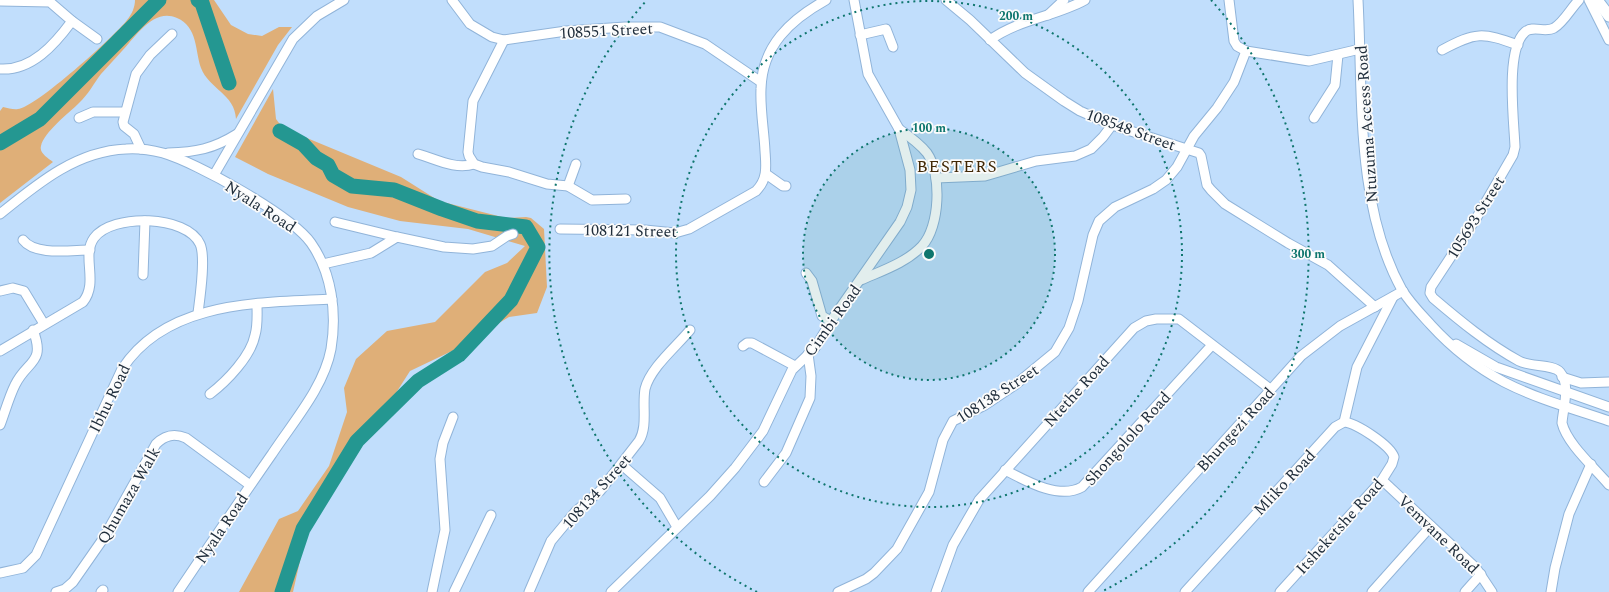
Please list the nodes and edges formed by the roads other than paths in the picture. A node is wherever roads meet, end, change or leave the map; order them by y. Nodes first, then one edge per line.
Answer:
1 (344, 0) edge
2 (452, 0) edge
3 (826, 0) edge
4 (854, 0) edge
5 (946, 0) edge
6 (1064, 0) edge
7 (1085, 0) edge
8 (1229, 0) edge
9 (1358, 0) edge
10 (1579, 0) edge
11 (1589, 0) edge
12 (1598, 0) edge
13 (0, 1) edge
14 (1048, 15) junction
15 (1609, 16) edge
16 (72, 22) junction
17 (172, 34) dead end
18 (860, 35) junction
19 (97, 39) dead end
20 (504, 40) junction
21 (990, 40) junction
22 (1609, 40) edge
23 (1518, 46) junction
24 (892, 47) dead end
25 (1360, 49) junction
26 (1442, 50) dead end
27 (1246, 51) junction
28 (1338, 55) junction
29 (0, 69) edge
30 (761, 82) junction
31 (125, 112) junction
32 (79, 118) dead end
33 (1314, 118) dead end
34 (1112, 124) junction
35 (899, 129) junction
36 (237, 134) junction
37 (1186, 148) junction
38 (140, 149) junction
39 (165, 154) junction
40 (418, 154) dead end
41 (474, 164) junction
42 (576, 164) dead end
43 (766, 174) junction
44 (214, 175) junction
45 (936, 178) junction
46 (568, 186) junction
47 (786, 186) dead end
48 (626, 199) dead end
49 (0, 214) edge
50 (144, 221) junction
51 (335, 222) dead end
52 (560, 229) dead end
53 (514, 234) dead end
54 (397, 237) junction
55 (23, 240) dead end
56 (90, 250) junction
57 (323, 264) junction
58 (806, 273) dead end
59 (143, 275) dead end
60 (861, 280) junction
61 (0, 291) edge
62 (1403, 291) junction
63 (1393, 297) junction
64 (332, 298) junction
65 (257, 304) junction
66 (1375, 307) junction
67 (198, 313) junction
68 (831, 321) junction
69 (44, 324) junction
70 (1433, 327) junction
71 (33, 330) junction
72 (690, 330) dead end
73 (1212, 345) junction
74 (743, 346) dead end
75 (0, 351) edge
76 (808, 354) junction
77 (795, 366) junction
78 (1562, 377) junction
79 (1609, 382) edge
80 (1270, 389) junction
81 (1565, 393) junction
82 (210, 394) dead end
83 (1607, 406) edge
84 (1565, 407) junction
85 (453, 417) dead end
86 (1609, 421) edge
87 (1344, 422) junction
88 (0, 425) edge
89 (1591, 464) junction
90 (622, 465) junction
91 (1005, 470) junction
92 (1382, 480) junction
93 (764, 482) dead end
94 (250, 485) junction
95 (1609, 485) edge
96 (491, 515) dead end
97 (1431, 526) junction
98 (677, 527) junction
99 (0, 573) edge
100 (1481, 574) junction
101 (56, 592) edge
102 (178, 592) edge
103 (432, 592) edge
104 (454, 592) edge
105 (529, 592) edge
106 (611, 592) edge
107 (838, 592) edge
108 (936, 592) edge
109 (1088, 592) edge
110 (1186, 592) edge
111 (1280, 592) edge
112 (1372, 592) edge
113 (1465, 592) edge
114 (1492, 592) edge
115 (1551, 592) edge

1 - 36 street
2 - 20 street, 108551 Street
3 - 30 street
4 - 18 street, Cimbi Road
5 - 21 street, 108548 Street
6 - 14 street
7 - 14 street
8 - 27 street
9 - 25 street, Ntuzuma Access Road
10 - 23 street, 105693 Street
11 - 22 street
12 - 15 main road
13 - 16 street
14 - 21 street
16 - 19 street
16 - 29 street
17 - 31 street
18 - 24 street
18 - 35 street, Cimbi Road
20 - 30 street, 108551 Street
20 - 41 street
21 - 34 street, 108548 Street
23 - 26 street
23 - 78 street, 105693 Street
25 - 28 street
25 - 62 street, Ntuzuma Access Road
27 - 28 street
27 - 37 street, 108138 Street
28 - 33 street
30 - 43 street
31 - 32 street
31 - 38 street
34 - 37 street, 108548 Street
34 - 45 street
35 - 45 street
35 - 60 street, Cimbi Road
36 - 39 street
36 - 44 street
37 - 66 street, 108548 Street
37 - 107 street, 108138 Street
38 - 39 street, Nyala Road
38 - 49 street, Nyala Road
39 - 44 street, Nyala Road
40 - 41 street
41 - 46 street
42 - 46 street
43 - 47 street
43 - 52 street, 108121 Street
44 - 57 street, Nyala Road
45 - 60 street
46 - 48 street
50 - 56 street
50 - 59 street
50 - 67 street
51 - 54 street
53 - 54 street
54 - 57 street
55 - 56 street
56 - 69 street
57 - 64 street, Nyala Road
58 - 68 street
60 - 68 street, Cimbi Road
61 - 69 street
62 - 63 street, Bhungezi Road
62 - 70 street, Ntuzuma Access Road
63 - 66 street, Bhungezi Road
63 - 87 street
64 - 65 street, Ibhu Road
64 - 94 street, Nyala Road
65 - 67 street, Ibhu Road
65 - 82 street
66 - 80 street, Bhungezi Road
67 - 99 street, Ibhu Road
68 - 76 street, Cimbi Road
69 - 71 street
70 - 81 street, Ntuzuma Access Road
70 - 84 street, Ntuzuma Access Road
71 - 75 street
71 - 88 street
72 - 90 street, 108134 Street
73 - 80 street, Ntethe Road
73 - 91 street, Shongololo Road
73 - 91 street, Ntethe Road
74 - 77 street
76 - 77 street, Cimbi Road
76 - 93 street
77 - 98 street, Cimbi Road
78 - 79 street
78 - 81 street
80 - 109 street, Bhungezi Road
81 - 83 street, Ntuzuma Access Road
81 - 84 street
84 - 86 street, Ntuzuma Access Road
84 - 89 street
85 - 103 street
87 - 92 street, Itsheketshe Road
87 - 110 street, Mliko Road
89 - 95 street
89 - 115 street
90 - 98 street
90 - 105 street, 108134 Street
91 - 108 street, Ntethe Road
92 - 97 street, Vemvane Road
92 - 111 street, Itsheketshe Road
94 - 101 street, Qhumaza Walk
94 - 102 street, Nyala Road
96 - 104 street
97 - 100 street, Vemvane Road
97 - 112 street
98 - 106 street, Cimbi Road
100 - 113 street
100 - 114 street, Vemvane Road

